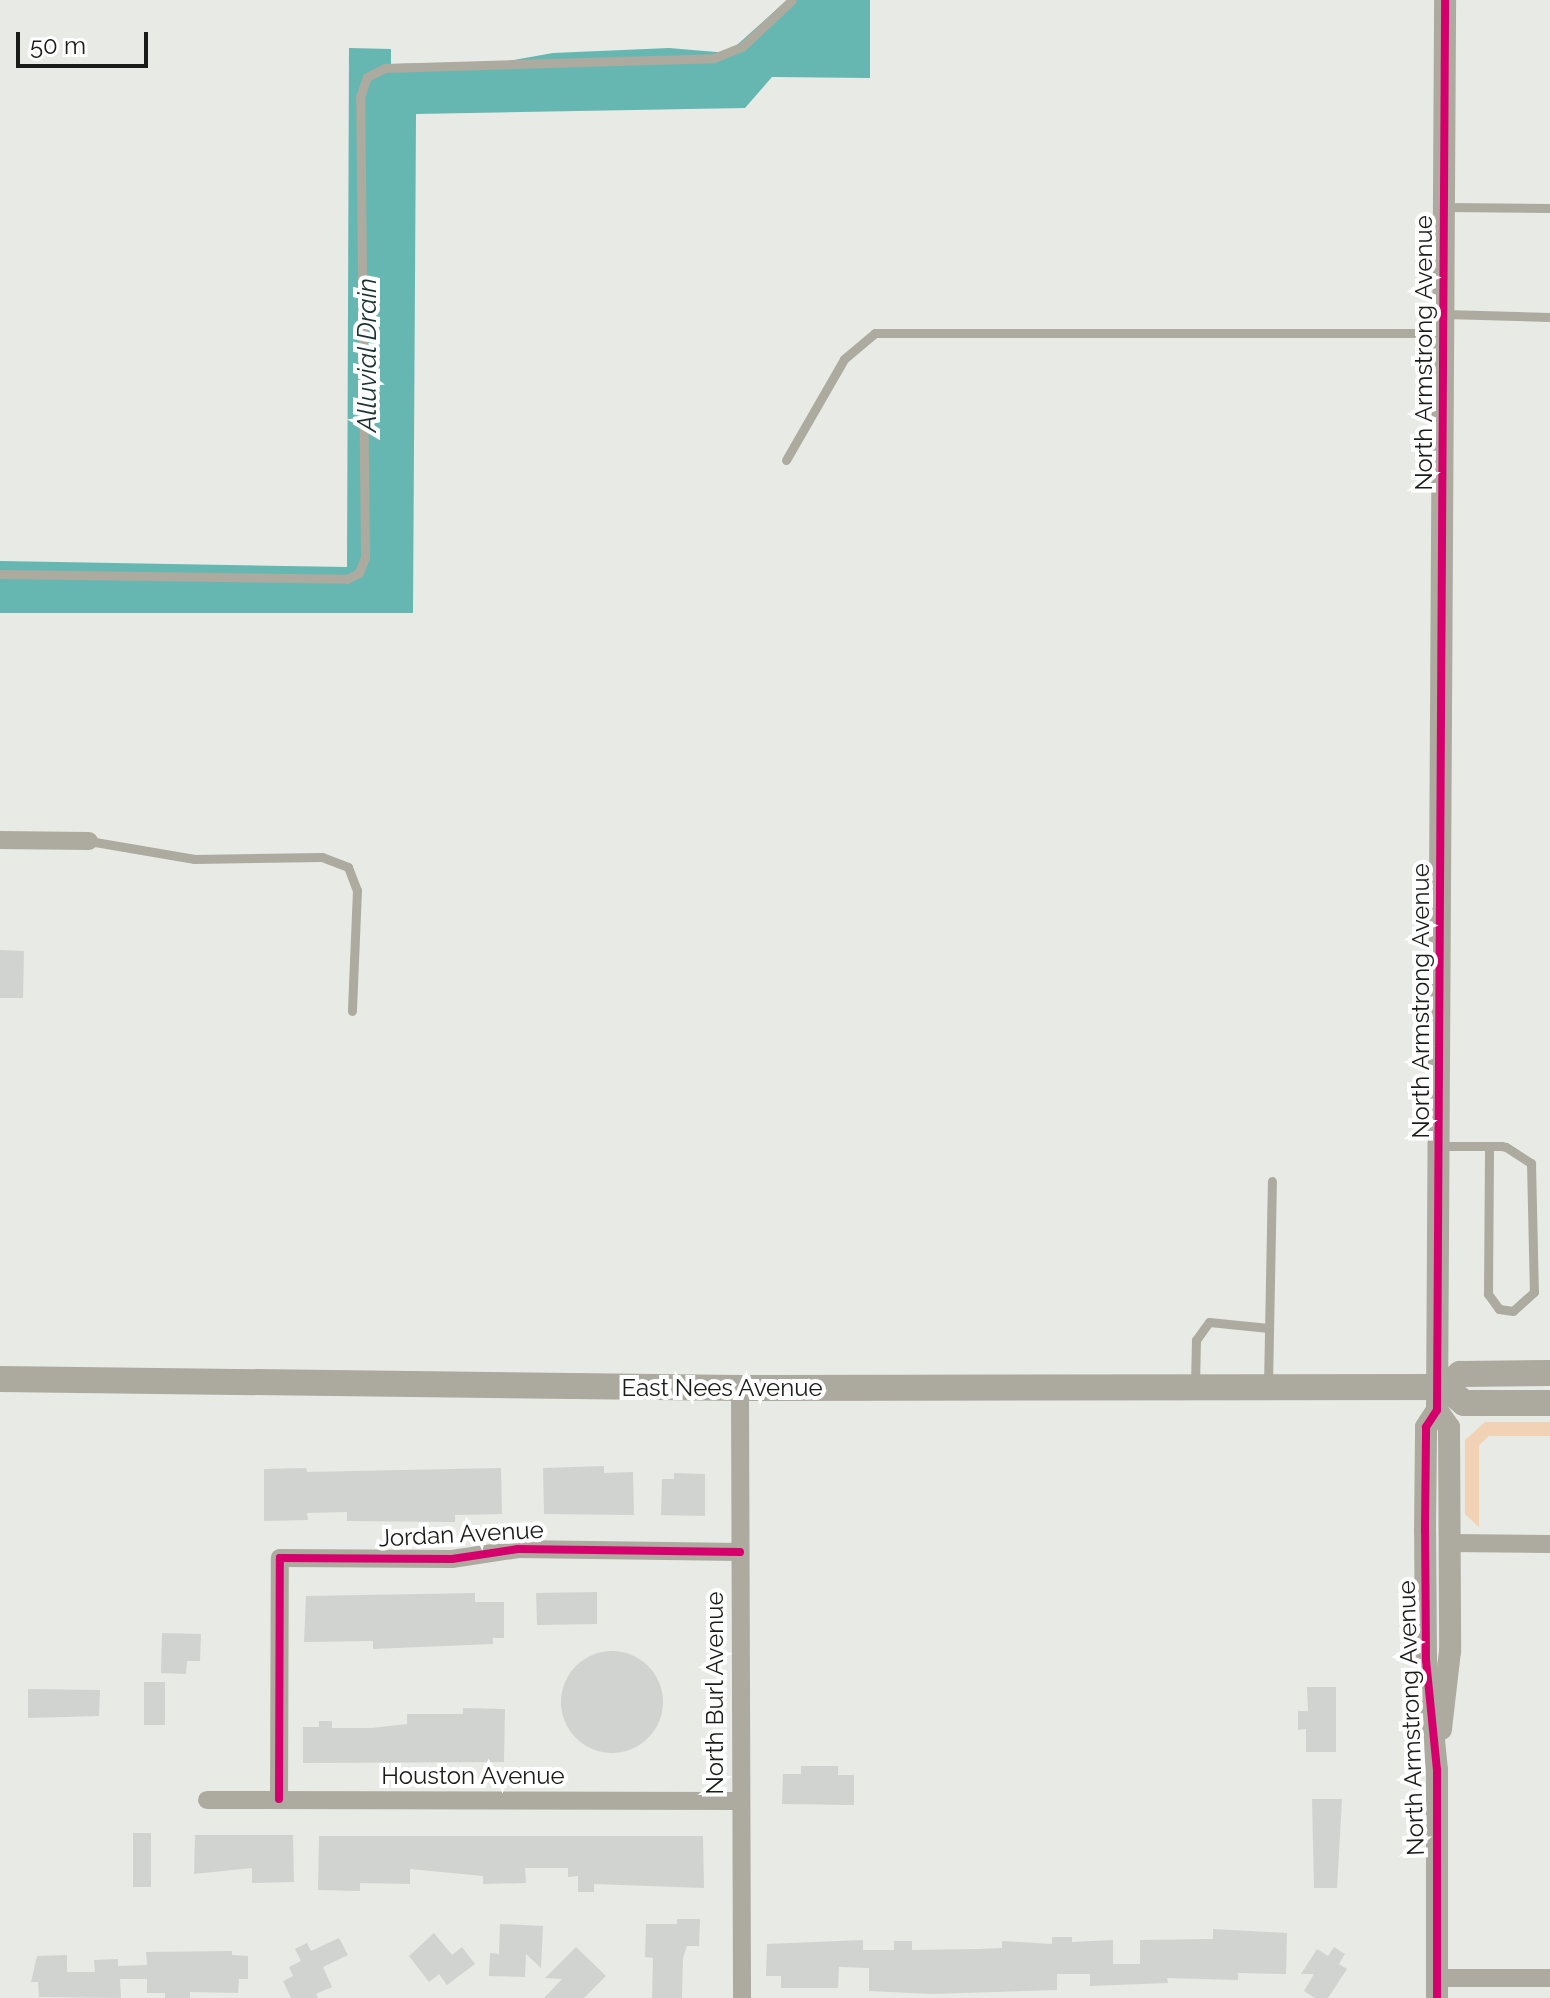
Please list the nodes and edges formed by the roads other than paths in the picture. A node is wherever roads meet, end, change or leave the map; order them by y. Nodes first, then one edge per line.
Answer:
1 (792, 0) edge
2 (1445, 0) edge
3 (1445, 207) junction
4 (1550, 208) edge
5 (1550, 317) edge
6 (1445, 324) junction
7 (786, 460) dead end
8 (0, 574) edge
9 (0, 840) edge
10 (89, 841) joint
11 (352, 1011) dead end
12 (1440, 1146) junction
13 (1489, 1146) junction
14 (1272, 1181) dead end
15 (1269, 1328) junction
16 (1550, 1373) edge
17 (0, 1379) edge
18 (1195, 1386) junction
19 (1268, 1387) junction
20 (740, 1388) junction
21 (1440, 1395) junction
22 (1550, 1403) edge
23 (1449, 1543) junction
24 (1550, 1544) edge
25 (740, 1552) junction
26 (1437, 1770) junction
27 (279, 1799) junction
28 (207, 1800) dead end
29 (739, 1801) junction
30 (1550, 1978) edge
31 (1437, 1988) edge
32 (742, 1998) edge

1 - 8 lane
2 - 3 street, North Armstrong Avenue
3 - 4 lane
3 - 6 street, North Armstrong Avenue
5 - 6 lane
6 - 7 lane
6 - 12 street, North Armstrong Avenue
9 - 10 street
10 - 11 lane
12 - 13 lane
12 - 21 street, North Armstrong Avenue
13 - 13 lane
14 - 15 lane
15 - 18 lane
15 - 19 lane
16 - 21 main road, East Nees Avenue
17 - 20 main road, East Nees Avenue
18 - 19 main road, East Nees Avenue
18 - 20 main road, East Nees Avenue
19 - 21 main road, East Nees Avenue
20 - 25 street, North Burl Avenue
21 - 22 main road, East Nees Avenue
21 - 23 street, North Armstrong Avenue
21 - 26 street, North Armstrong Avenue
23 - 24 street
23 - 26 street, North Armstrong Avenue
25 - 27 street, Jordan Avenue
25 - 29 street, North Burl Avenue
26 - 31 street, North Armstrong Avenue
27 - 28 street, Houston Avenue
27 - 29 street, Houston Avenue
29 - 32 street, North Burl Avenue
30 - 31 street

